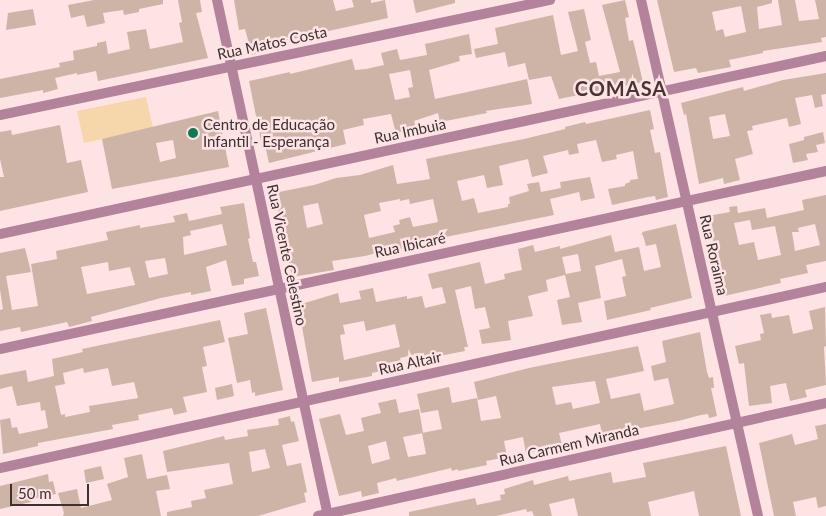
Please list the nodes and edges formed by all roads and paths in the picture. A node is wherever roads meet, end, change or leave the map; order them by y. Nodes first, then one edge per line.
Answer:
1 (217, 0) edge
2 (550, 0) edge
3 (642, 0) edge
4 (826, 56) edge
5 (232, 67) junction
6 (662, 92) junction
7 (0, 115) edge
8 (826, 171) edge
9 (256, 180) junction
10 (687, 201) junction
11 (0, 234) edge
12 (826, 288) edge
13 (279, 289) junction
14 (712, 312) junction
15 (0, 349) edge
16 (303, 402) junction
17 (826, 404) edge
18 (737, 423) junction
19 (0, 468) edge
20 (324, 515) edge
21 (758, 516) edge

1 - 5 street, Rua Vicente Celestino
2 - 5 street, Rua Matos Costa
3 - 6 street, Rua Roraima
4 - 6 street, Rua Imbuia
5 - 7 street, Rua Matos Costa
5 - 9 street, Rua Vicente Celestino
6 - 9 street, Rua Imbuia
6 - 10 street, Rua Roraima
8 - 10 street, Rua Ibicaré
9 - 11 street, Rua Imbuia
9 - 13 street, Rua Vicente Celestino
10 - 13 street, Rua Ibicaré
10 - 14 street, Rua Roraima
12 - 14 street, Rua Altair
13 - 15 street, Rua Ibicaré
13 - 16 street, Rua Vicente Celestino
14 - 16 street, Rua Altair
14 - 18 street, Rua Roraima
16 - 19 street, Rua Altair
16 - 20 street, Rua Vicente Celestino
17 - 18 street, Rua Carmem Miranda
18 - 20 street, Rua Carmem Miranda
18 - 21 street, Rua Roraima

